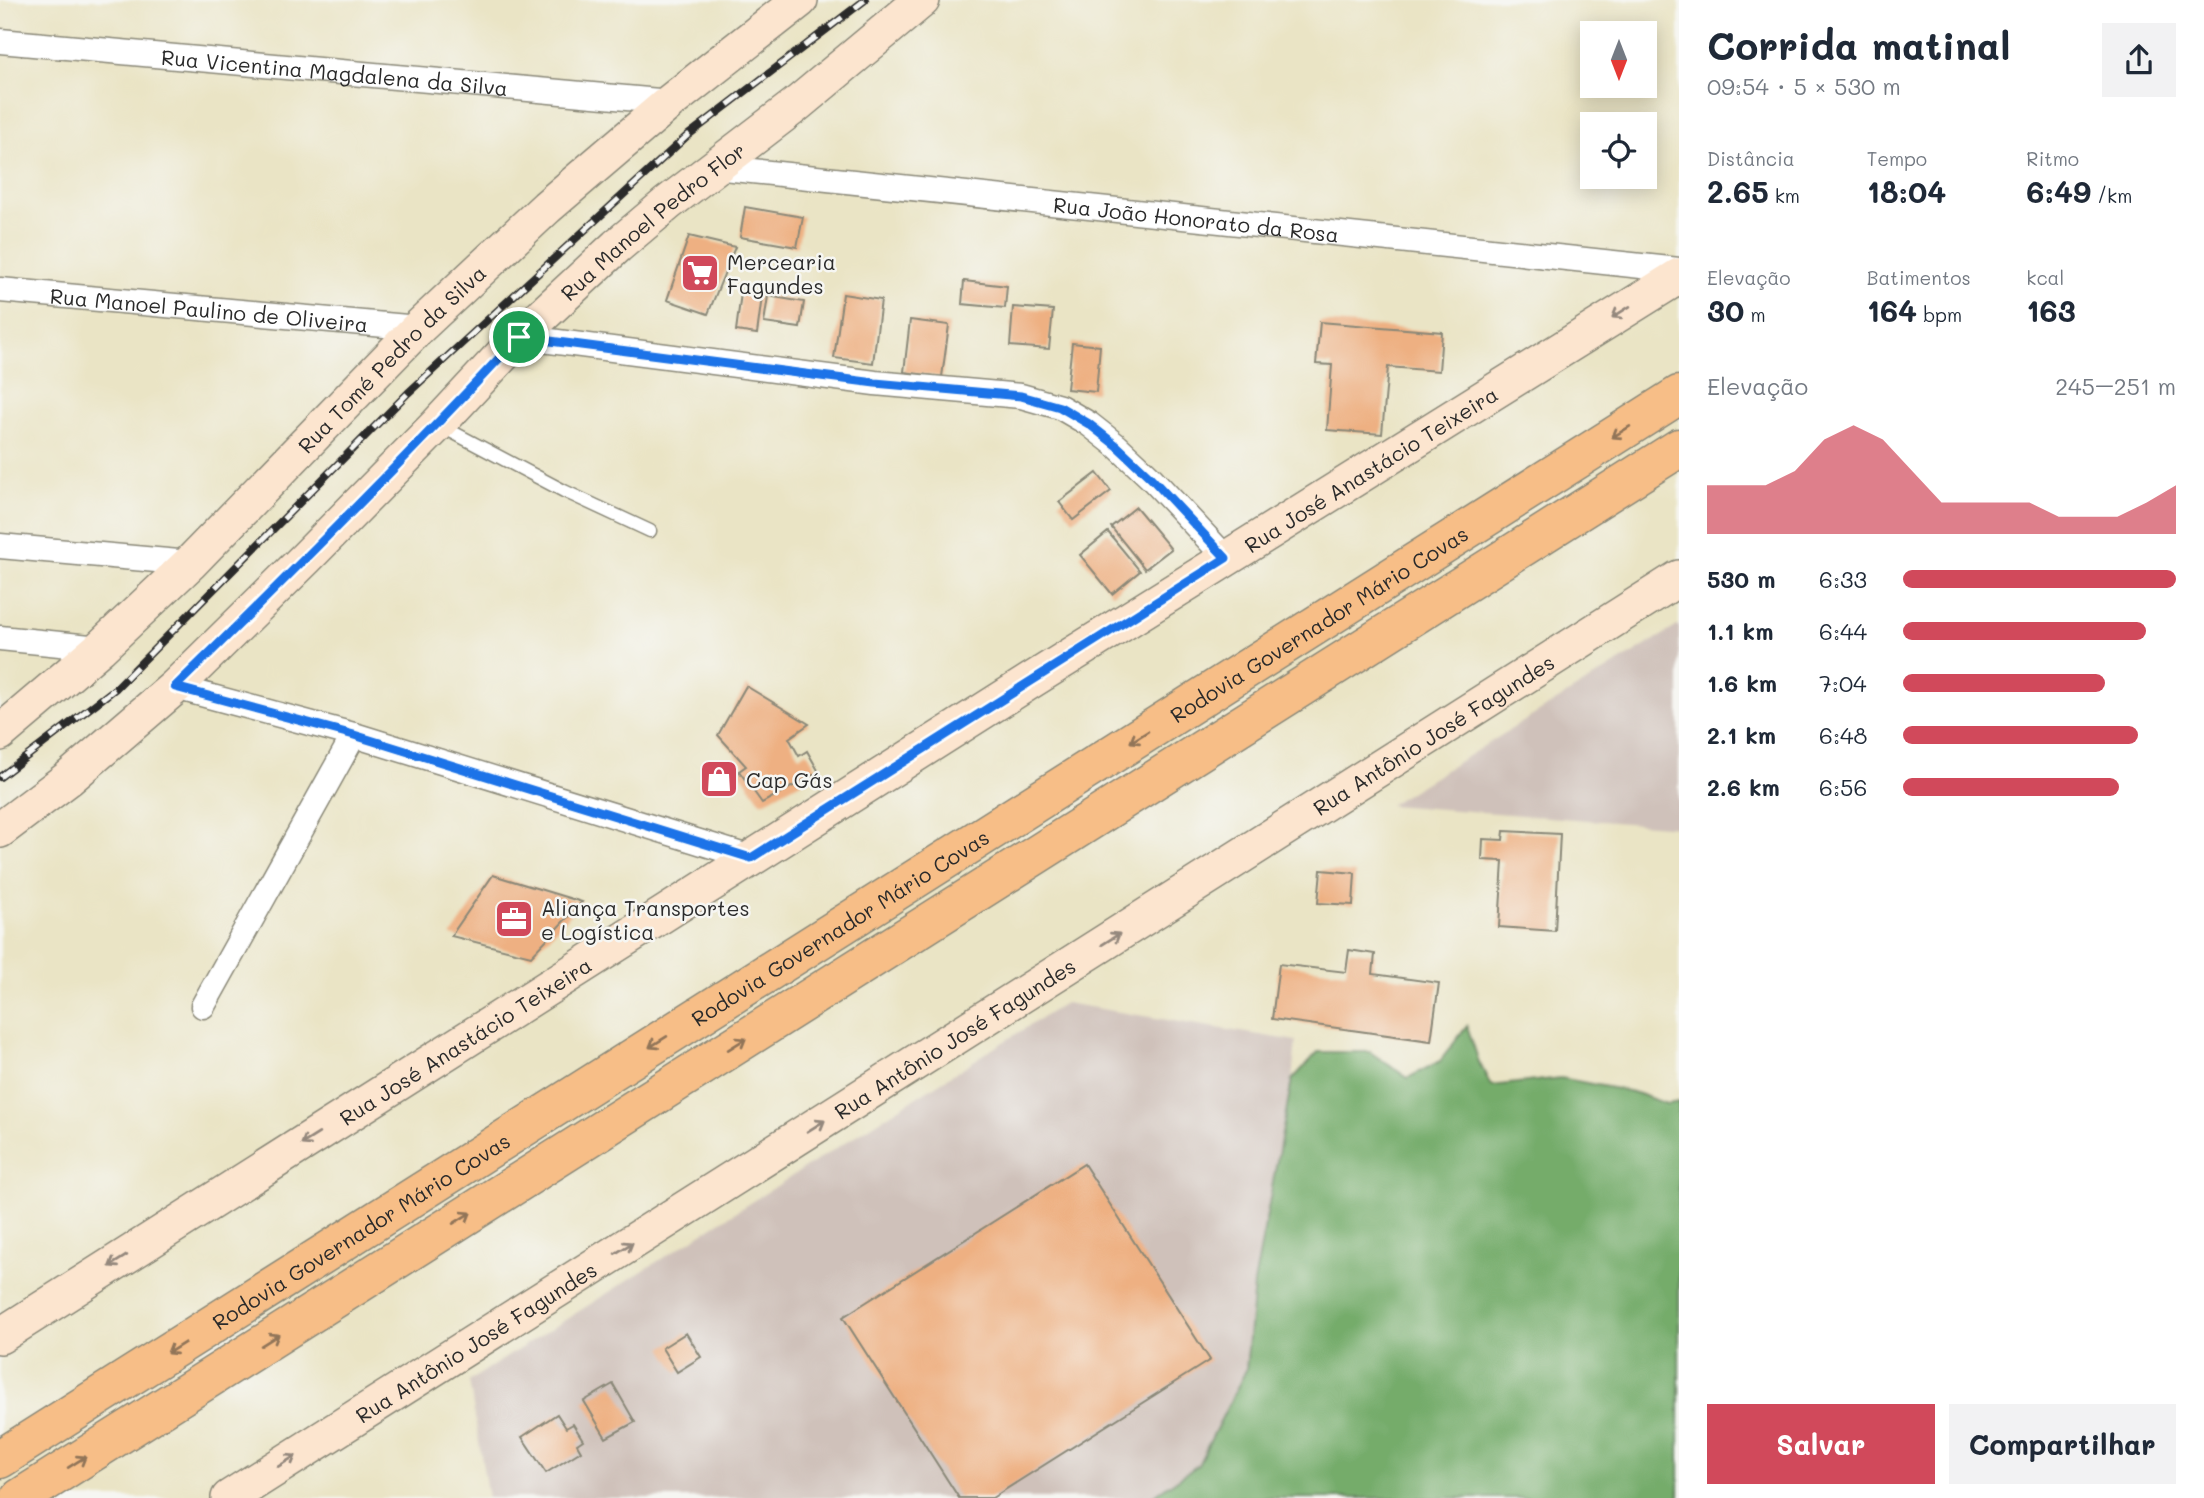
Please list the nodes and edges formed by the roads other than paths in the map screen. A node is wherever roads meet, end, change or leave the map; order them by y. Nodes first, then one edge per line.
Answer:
1 (800, 0) edge
2 (922, 0) edge
3 (0, 41) edge
4 (670, 102) junction
5 (714, 167) junction
6 (1679, 273) edge
7 (0, 290) edge
8 (418, 328) junction
9 (519, 337) junction
10 (1679, 395) edge
11 (438, 424) junction
12 (1679, 448) edge
13 (650, 531) dead end
14 (0, 545) edge
15 (1226, 558) junction
16 (190, 563) junction
17 (1679, 578) edge
18 (0, 638) edge
19 (100, 648) junction
20 (175, 687) junction
21 (0, 733) edge
22 (354, 735) junction
23 (0, 831) edge
24 (751, 858) junction
25 (203, 1006) dead end
26 (4, 1329) edge
27 (0, 1459) edge
28 (20, 1498) edge
29 (229, 1498) edge

1 - 4 main road, Rua Tomé Pedro da Silva
2 - 5 main road, Rua Manoel Pedro Flor
3 - 4 street, Rua Vicentina Magdalena da Silva
4 - 8 main road, Rua Tomé Pedro da Silva
5 - 6 street, Rua João Honorato da Rosa
5 - 9 main road, Rua Manoel Pedro Flor
6 -> 15 main road, Rua José Anastácio Teixeira
7 - 8 street, Rua Manoel Paulino de Oliveira
8 - 16 main road, Rua Tomé Pedro da Silva
9 - 11 main road, Rua Manoel Pedro Flor
9 - 15 street
10 -> 27 highway, Rodovia Governador Mário Covas
11 - 13 lane
11 - 20 main road, Rua Manoel Pedro Flor
28 -> 12 highway, Rodovia Governador Mário Covas
14 - 16 street
15 - 24 main road, Rua José Anastácio Teixeira
16 - 19 main road, Rua Tomé Pedro da Silva
29 -> 17 main road, Rua Antônio José Fagundes
18 - 19 street
19 - 21 main road, Rua Tomé Pedro da Silva
20 - 22 street
20 - 23 main road, Rua Manoel Pedro Flor
22 - 24 street
22 - 25 street
24 -> 26 main road, Rua José Anastácio Teixeira

